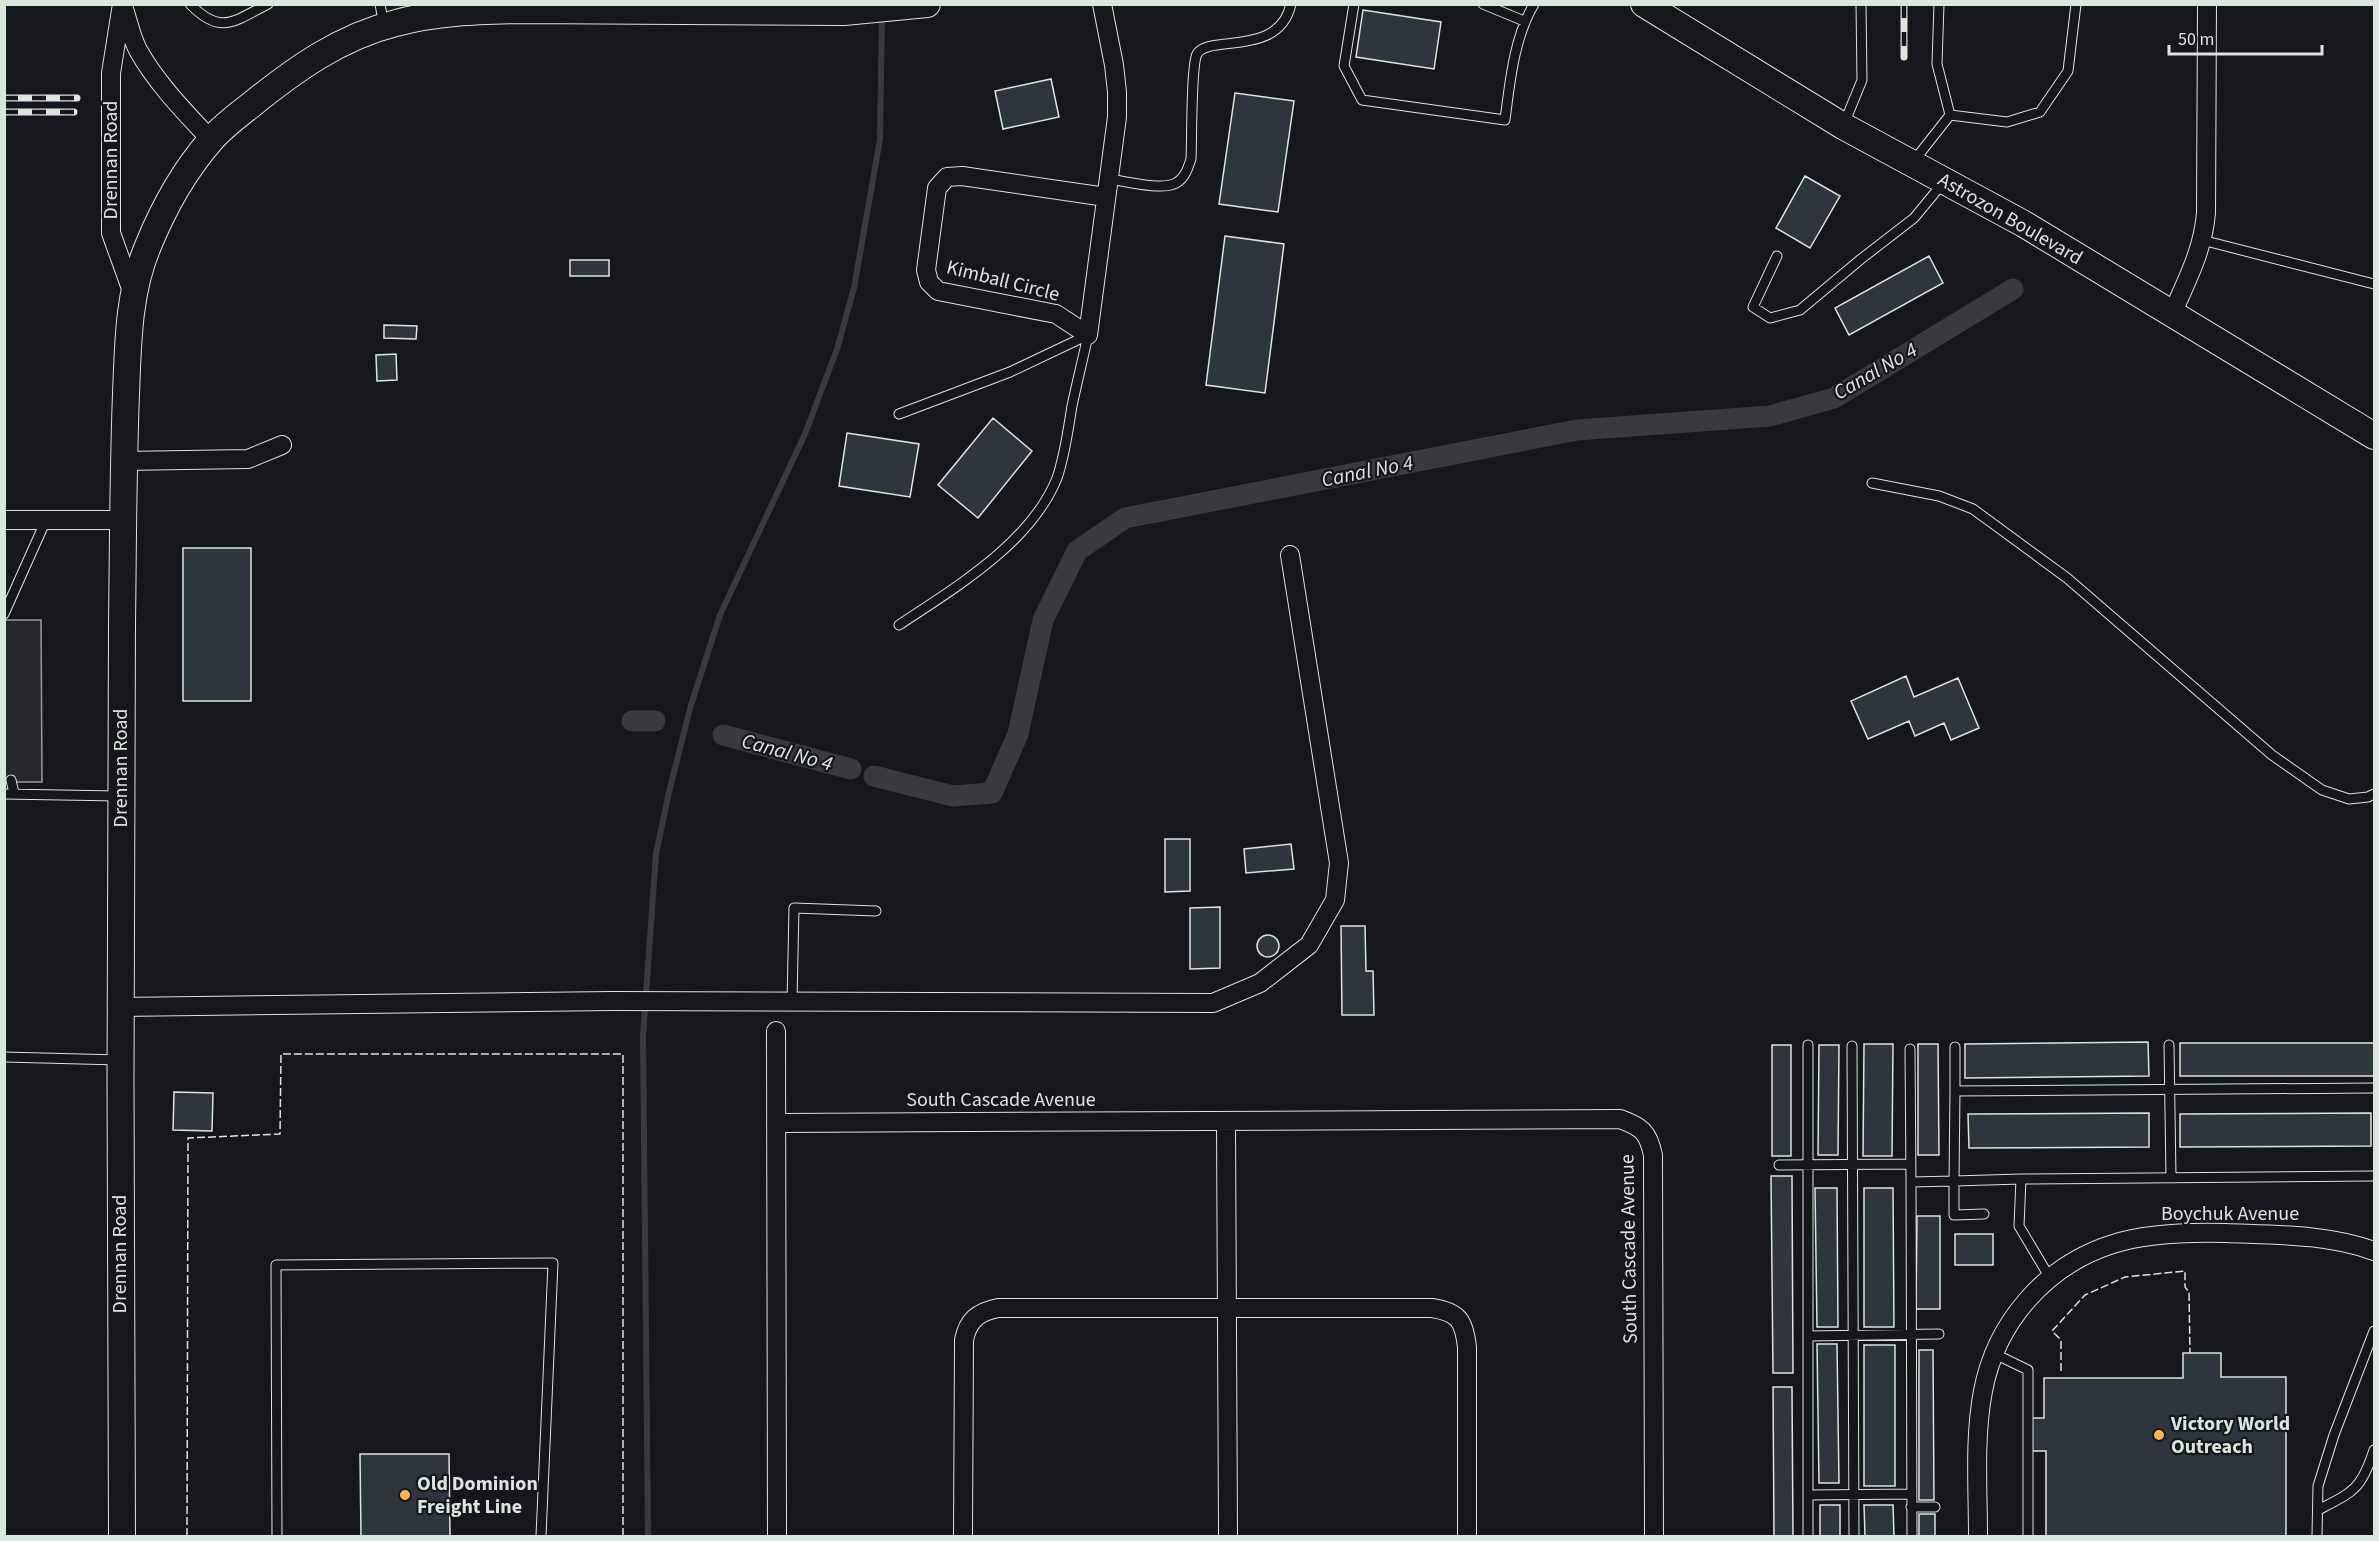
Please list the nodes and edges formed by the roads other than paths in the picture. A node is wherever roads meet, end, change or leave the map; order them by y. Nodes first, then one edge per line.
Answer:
1 (122, 4) edge
2 (190, 4) edge
3 (268, 4) edge
4 (927, 4) edge
5 (1102, 4) edge
6 (1291, 4) edge
7 (1354, 4) edge
8 (1483, 4) edge
9 (1534, 4) edge
10 (1644, 4) edge
11 (1861, 4) edge
12 (1938, 4) edge
13 (2076, 4) edge
14 (2207, 4) edge
15 (382, 15) edge
16 (1524, 21) junction
17 (1950, 115) junction
18 (1843, 126) junction
19 (211, 140) junction
20 (1911, 163) junction
21 (1109, 179) junction
22 (1945, 182) junction
23 (1106, 197) junction
24 (2202, 240) junction
25 (1777, 256) dead end
26 (2374, 284) edge
27 (133, 294) junction
28 (2172, 314) junction
29 (1088, 335) junction
30 (900, 414) dead end
31 (2374, 436) edge
32 (282, 445) dead end
33 (123, 461) junction
34 (1872, 483) dead end
35 (4, 520) edge
36 (46, 520) junction
37 (123, 520) junction
38 (1290, 555) dead end
39 (4, 614) edge
40 (900, 625) dead end
41 (11, 780) dead end
42 (9, 793) edge
43 (2374, 794) edge
44 (121, 796) junction
45 (876, 911) dead end
46 (792, 1002) junction
47 (119, 1007) junction
48 (776, 1031) dead end
49 (1808, 1045) dead end
50 (2169, 1045) dead end
51 (1852, 1046) dead end
52 (1955, 1047) dead end
53 (1910, 1049) dead end
54 (4, 1057) edge
55 (119, 1060) junction
56 (2374, 1088) edge
57 (2169, 1089) junction
58 (1955, 1091) junction
59 (1226, 1121) junction
60 (776, 1124) junction
61 (1852, 1164) junction
62 (1910, 1164) junction
63 (1779, 1165) dead end
64 (1807, 1165) junction
65 (2374, 1176) edge
66 (2170, 1178) junction
67 (2020, 1179) junction
68 (1954, 1181) junction
69 (1911, 1182) junction
70 (1984, 1215) dead end
71 (2374, 1249) edge
72 (2050, 1278) junction
73 (1226, 1308) junction
74 (1911, 1334) junction
75 (1939, 1334) dead end
76 (2374, 1334) edge
77 (1853, 1335) junction
78 (1808, 1336) junction
79 (1995, 1354) junction
80 (2374, 1450) edge
81 (1854, 1494) junction
82 (1911, 1494) junction
83 (1808, 1495) junction
84 (1935, 1507) dead end
85 (1911, 1508) junction
86 (2318, 1510) junction
87 (122, 1536) edge
88 (277, 1536) edge
89 (541, 1536) edge
90 (777, 1536) edge
91 (963, 1536) edge
92 (1228, 1536) edge
93 (1467, 1536) edge
94 (1654, 1536) edge
95 (1808, 1536) edge
96 (1854, 1536) edge
97 (1912, 1536) edge
98 (1978, 1536) edge
99 (2028, 1536) edge
100 (2317, 1536) edge

1 - 19 street
1 - 27 street, Drennan Road
2 - 3 lane
4 - 15 main road
5 - 21 street
6 - 21 lane
7 - 16 lane
8 - 16 lane
9 - 16 lane
10 - 18 main road, Astrozon Boulevard
11 - 18 lane
12 - 17 lane
13 - 17 lane
14 - 24 street
15 - 19 main road
17 - 20 lane
18 - 20 main road, Astrozon Boulevard
19 - 27 main road
20 - 22 main road, Astrozon Boulevard
21 - 23 street
22 - 25 lane
22 - 28 main road, Astrozon Boulevard
23 - 29 street
23 - 29 street, Kimball Circle
24 - 26 lane
24 - 28 street
27 - 33 main road, Drennan Road
28 - 31 main road, Astrozon Boulevard
29 - 30 lane
29 - 40 lane
32 - 33 street
33 - 37 main road, Drennan Road
34 - 43 lane
35 - 36 street
36 - 37 street
36 - 39 lane
37 - 44 main road, Drennan Road
38 - 46 street
41 - 42 lane
42 - 44 lane
44 - 47 main road, Drennan Road
45 - 46 lane
46 - 47 street
47 - 55 main road, Drennan Road
48 - 60 street
49 - 64 lane
50 - 57 lane
51 - 61 lane
52 - 58 lane
53 - 62 lane
54 - 55 lane
55 - 87 main road, Drennan Road
56 - 57 lane
57 - 58 lane
57 - 66 lane
58 - 68 lane
59 - 60 street, South Cascade Avenue
59 - 73 street
59 - 94 street, South Cascade Avenue
60 - 90 street
61 - 62 lane
61 - 64 lane
61 - 77 lane
62 - 69 lane
63 - 64 lane
64 - 78 lane
65 - 66 lane
66 - 67 lane
67 - 68 lane
67 - 72 lane
68 - 69 lane
68 - 70 lane
69 - 74 lane
71 - 72 street, Boychuk Avenue
72 - 79 street, Boychuk Avenue
73 - 91 street
73 - 92 street
73 - 93 street
74 - 75 lane
74 - 77 lane
74 - 82 lane
76 - 86 lane
77 - 78 lane
77 - 81 lane
78 - 83 lane
79 - 98 street, Boychuk Avenue
79 - 99 lane
80 - 86 lane
81 - 82 lane
81 - 83 lane
81 - 96 lane
82 - 85 lane
83 - 95 lane
84 - 85 lane
85 - 97 lane
86 - 100 lane
88 - 89 lane

